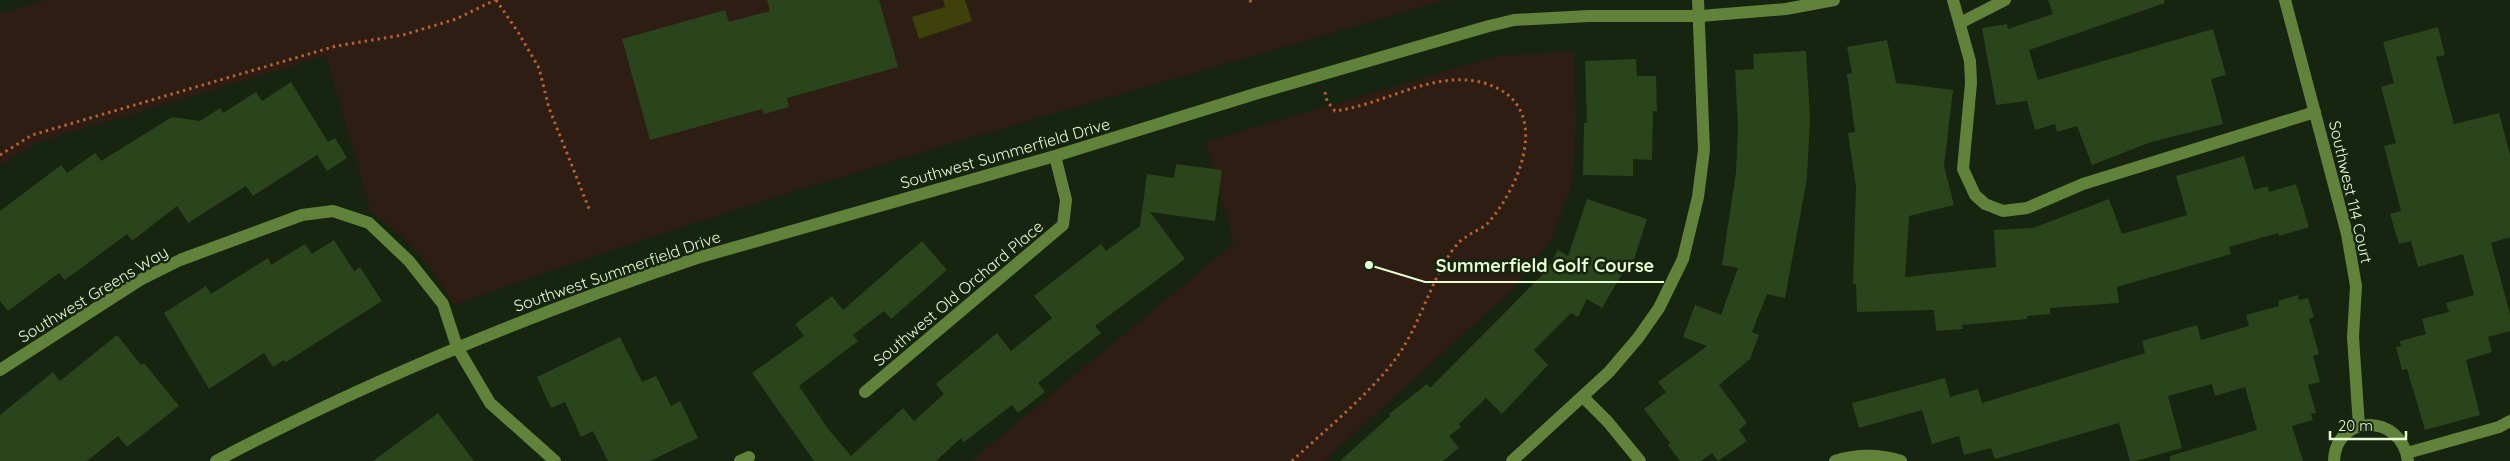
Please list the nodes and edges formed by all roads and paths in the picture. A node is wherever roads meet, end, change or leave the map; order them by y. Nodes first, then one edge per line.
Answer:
1 (495, 0) edge
2 (1698, 0) edge
3 (1834, 0) edge
4 (1954, 0) edge
5 (2005, 0) edge
6 (2285, 0) edge
7 (1700, 16) junction
8 (1960, 23) junction
9 (1322, 74) junction
10 (2315, 112) junction
11 (0, 155) edge
12 (1055, 156) junction
13 (590, 211) dead end
14 (457, 347) junction
15 (0, 370) edge
16 (865, 392) dead end
17 (1582, 397) junction
18 (2510, 421) edge
19 (2359, 426) junction
20 (2407, 457) edge
21 (216, 461) edge
22 (555, 461) edge
23 (1292, 461) edge
24 (1512, 461) edge
25 (1640, 461) edge
26 (1835, 461) edge
27 (1901, 461) edge
28 (2334, 461) edge

1 - 11 path
1 - 13 path
2 - 7 street
3 - 7 street, Southwest Summerfield Drive
4 - 8 street
5 - 8 street
6 - 10 street, Southwest 114 Court
7 - 9 street, Southwest Summerfield Drive
7 - 17 street
8 - 10 street
9 - 12 street, Southwest Summerfield Drive
9 - 23 path
10 - 19 street, Southwest 114 Court
12 - 14 street, Southwest Summerfield Drive
12 - 16 street, Southwest Old Orchard Place
14 - 15 street, Southwest Greens Way
14 - 21 street, Southwest Summerfield Drive
14 - 22 street, Southwest Greens Way
17 - 24 street
17 - 25 street
18 - 20 street
19 - 20 street
19 - 28 street
26 - 27 street

